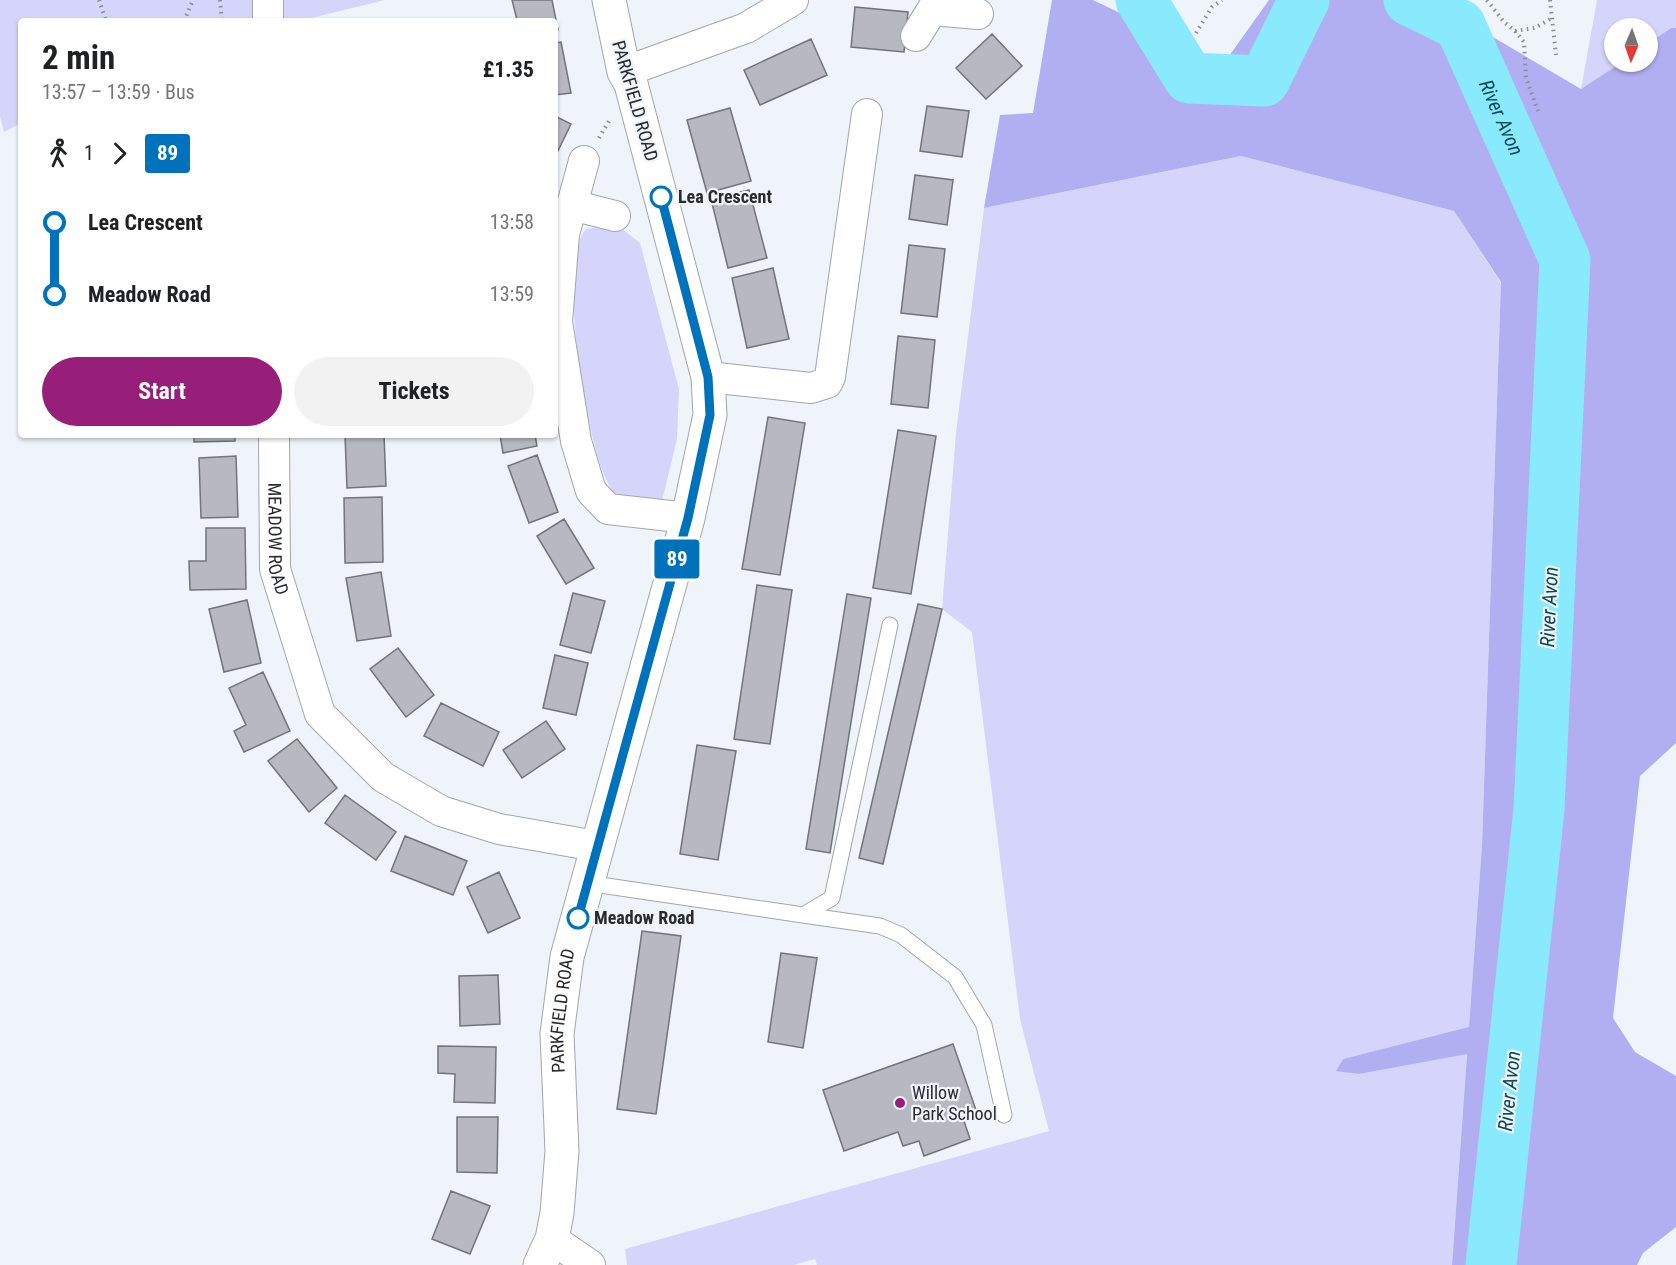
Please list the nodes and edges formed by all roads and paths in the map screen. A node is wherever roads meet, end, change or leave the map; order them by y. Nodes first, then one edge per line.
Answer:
1 (99, 0) edge
2 (193, 0) edge
3 (220, 0) edge
4 (268, 0) edge
5 (609, 0) edge
6 (793, 0) edge
7 (1222, 0) edge
8 (1487, 0) edge
9 (1550, 0) edge
10 (926, 5) edge
11 (978, 14) dead end
12 (105, 18) edge
13 (185, 18) edge
14 (222, 18) edge
15 (268, 18) edge
16 (1552, 18) junction
17 (1515, 31) junction
18 (1196, 33) dead end
19 (916, 36) dead end
20 (1556, 55) dead end
21 (624, 72) junction
22 (1538, 111) dead end
23 (867, 114) dead end
24 (584, 161) dead end
25 (572, 205) junction
26 (615, 216) dead end
27 (558, 309) edge
28 (558, 328) edge
29 (708, 377) junction
30 (274, 438) edge
31 (688, 518) junction
32 (890, 625) dead end
33 (596, 846) junction
34 (587, 883) junction
35 (803, 915) junction
36 (1004, 1114) dead end
37 (546, 1252) edge
38 (590, 1265) edge

1 - 12 path
2 - 13 path
3 - 14 path
4 - 15 street
5 - 21 street, PARKFIELD ROAD
6 - 21 street
7 - 18 path
8 - 17 path
9 - 16 path
10 - 11 street
10 - 19 street
16 - 17 path
16 - 20 path
17 - 22 path
21 - 29 street, PARKFIELD ROAD
23 - 29 street
24 - 25 street
25 - 26 street
25 - 27 street
28 - 31 street
29 - 31 street, PARKFIELD ROAD
30 - 33 street, MEADOW ROAD
31 - 33 street, PARKFIELD ROAD
32 - 35 lane
33 - 34 street, PARKFIELD ROAD
34 - 35 lane
34 - 37 street, PARKFIELD ROAD
35 - 36 lane
37 - 38 street

